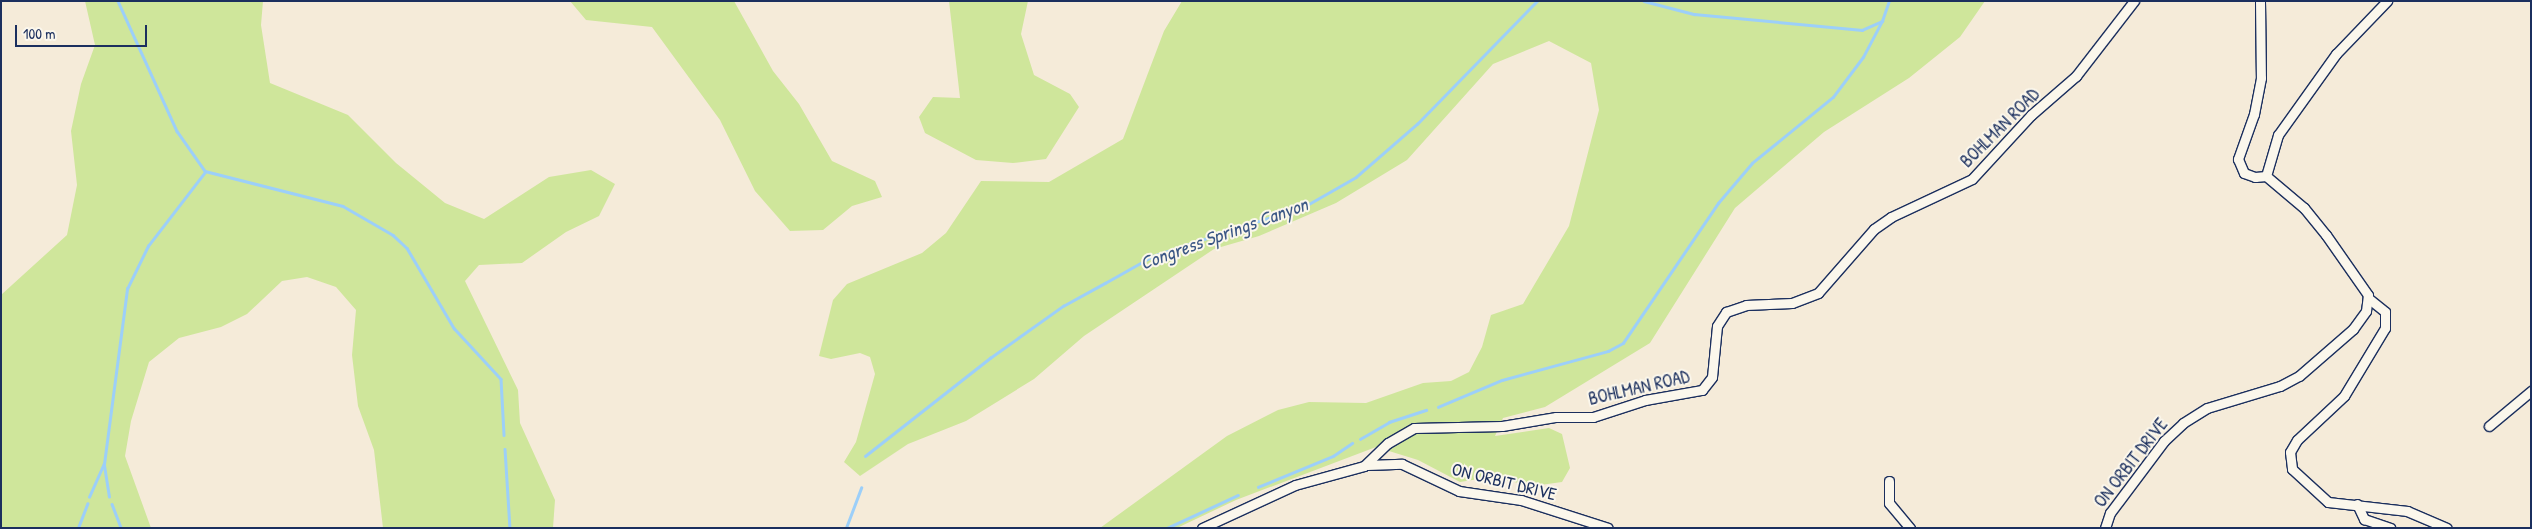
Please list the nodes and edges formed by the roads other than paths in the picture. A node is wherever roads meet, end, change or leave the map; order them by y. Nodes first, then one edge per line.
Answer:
1 (2134, 1) edge
2 (2260, 1) edge
3 (2387, 1) edge
4 (2266, 176) junction
5 (2368, 298) junction
6 (2531, 391) edge
7 (2489, 426) dead end
8 (1364, 466) junction
9 (1889, 481) dead end
10 (2357, 504) junction
11 (1202, 528) edge
12 (1608, 528) edge
13 (1910, 528) edge
14 (2105, 528) edge
15 (2390, 528) edge
16 (2447, 528) edge

1 - 8 street, BOHLMAN ROAD
2 - 4 street
3 - 4 street
4 - 5 street
5 - 10 street
5 - 14 street, ON ORBIT DRIVE
6 - 7 street
8 - 11 street, BOHLMAN ROAD
8 - 12 street, ON ORBIT DRIVE
9 - 13 street
10 - 15 street
10 - 16 street

